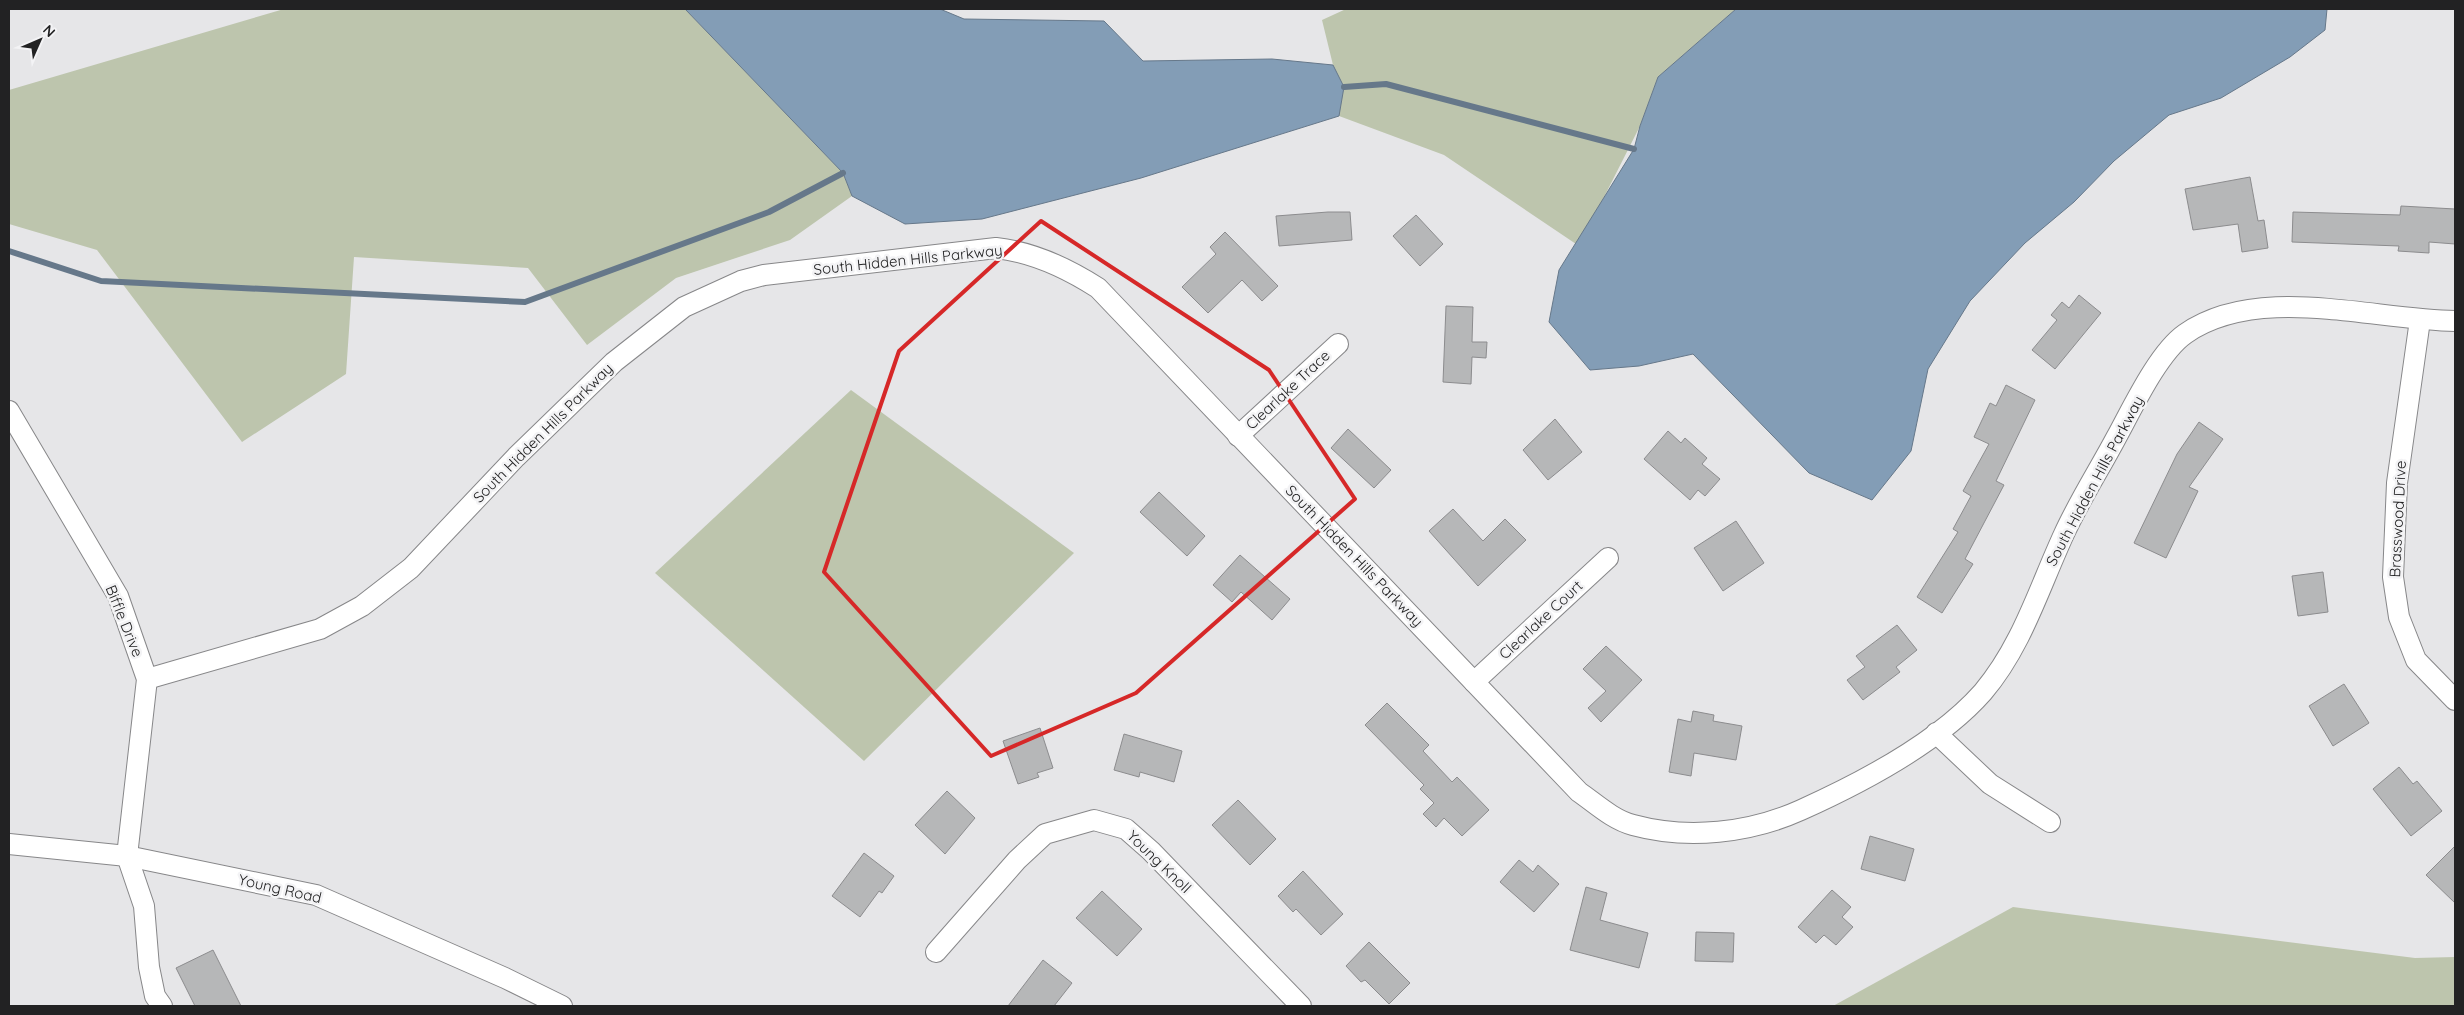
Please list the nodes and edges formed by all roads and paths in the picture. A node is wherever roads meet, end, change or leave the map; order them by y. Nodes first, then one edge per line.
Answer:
1 (2420, 320) junction
2 (2455, 320) edge
3 (1338, 344) dead end
4 (9, 411) edge
5 (1238, 436) junction
6 (1608, 558) dead end
7 (147, 679) junction
8 (1474, 682) junction
9 (2455, 700) edge
10 (1936, 733) junction
11 (2050, 822) dead end
12 (9, 844) edge
13 (127, 856) junction
14 (936, 952) dead end
15 (162, 1006) edge
16 (562, 1006) edge
17 (1301, 1006) edge

1 - 2 street, South Hidden Hills Parkway
1 - 9 street, Brasswood Drive
1 - 10 street, South Hidden Hills Parkway
3 - 5 street, Clearlake Trace
4 - 7 street, Biffle Drive
5 - 7 street, South Hidden Hills Parkway
5 - 8 street, South Hidden Hills Parkway
6 - 8 street, Clearlake Court
7 - 13 street, Biffle Drive
8 - 10 street, South Hidden Hills Parkway
10 - 11 street
12 - 13 street, Young Road
13 - 15 street
13 - 16 street, Young Road
14 - 17 street, Young Knoll

